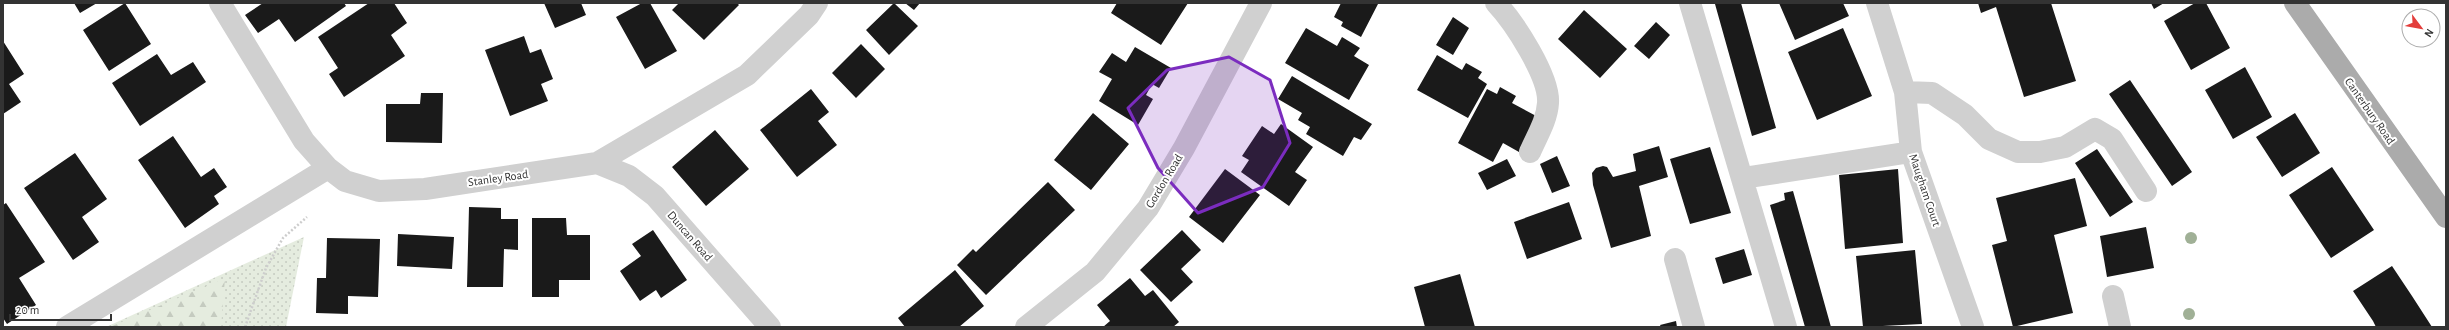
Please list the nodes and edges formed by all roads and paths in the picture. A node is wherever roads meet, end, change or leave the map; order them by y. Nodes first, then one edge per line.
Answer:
1 (220, 3) edge
2 (817, 3) edge
3 (1261, 3) edge
4 (1496, 3) edge
5 (1690, 3) edge
6 (1877, 3) edge
7 (2295, 3) edge
8 (1905, 92) junction
9 (1530, 152) dead end
10 (1911, 152) junction
11 (597, 163) junction
12 (328, 168) junction
13 (1743, 178) junction
14 (2146, 191) dead end
15 (308, 216) dead end
16 (2446, 217) edge
17 (1675, 259) dead end
18 (2113, 296) dead end
19 (67, 327) edge
20 (245, 327) edge
21 (770, 327) edge
22 (1026, 327) edge
23 (1694, 327) edge
24 (1786, 327) edge
25 (1973, 327) edge
26 (2120, 327) edge

1 - 12 street, Stanley Road
2 - 11 street, Stanley Road
3 - 22 street, Gordon Road
4 - 9 street
5 - 13 street
6 - 8 street, Maugham Court
7 - 16 main road, Canterbury Road
8 - 10 street, Maugham Court
8 - 14 street
10 - 13 street
10 - 25 street, Maugham Court
11 - 12 street, Stanley Road
11 - 21 street, Duncan Road
12 - 19 street
13 - 24 street
15 - 20 path
17 - 23 street
18 - 26 street

